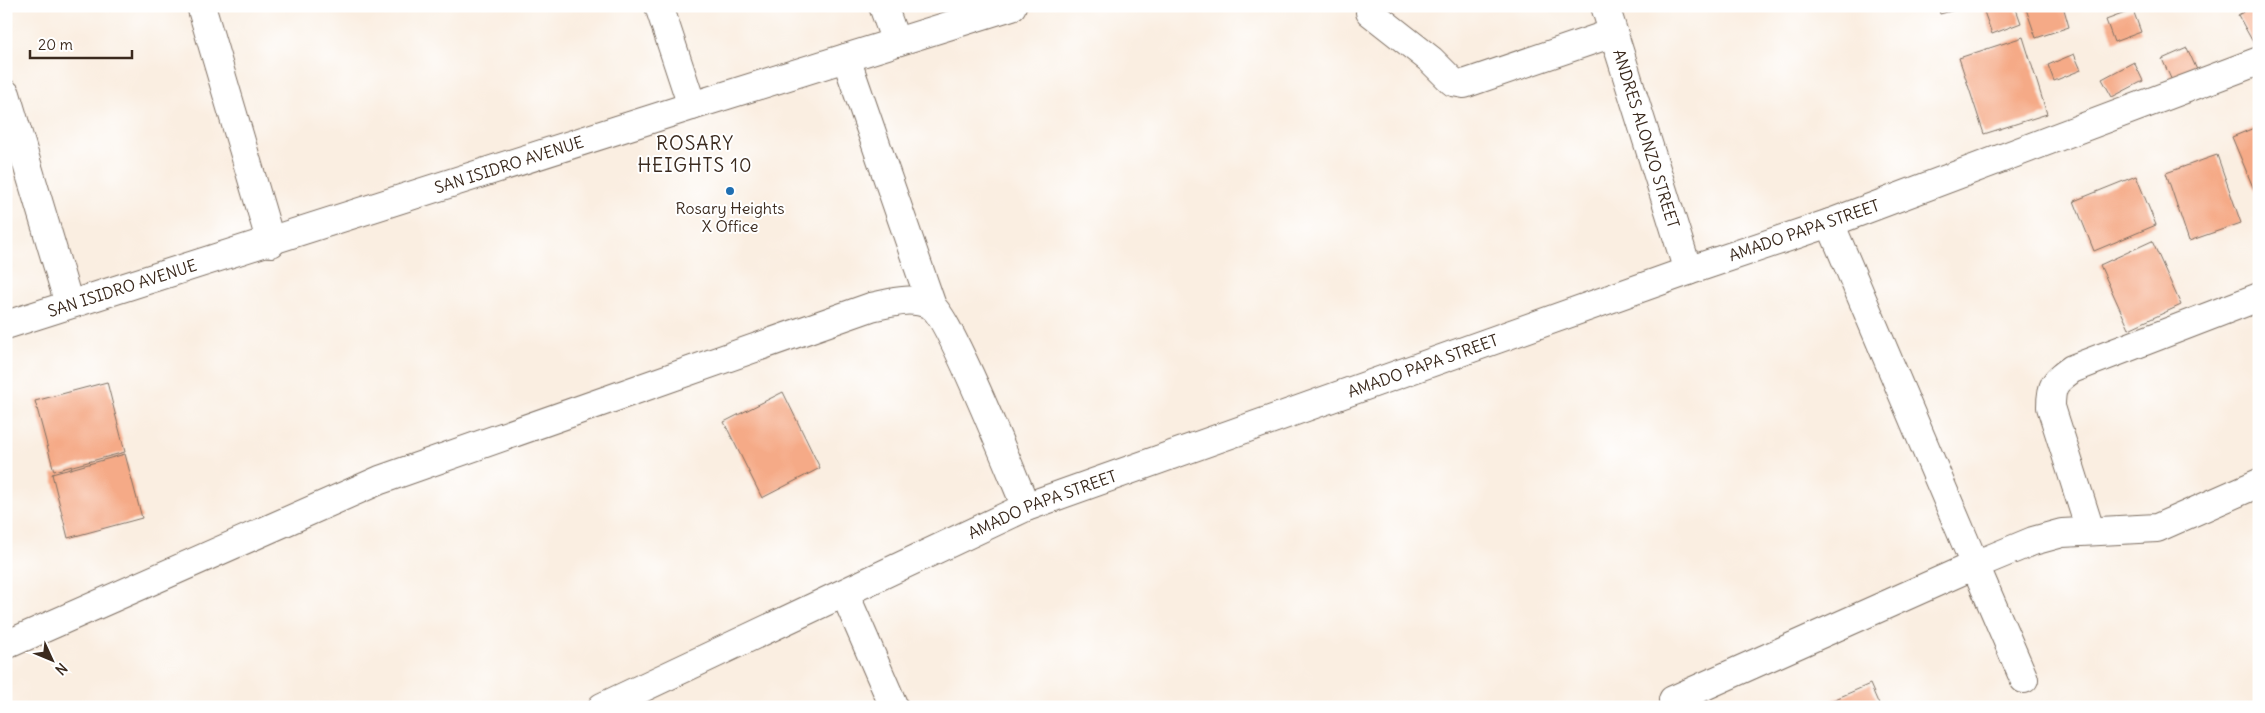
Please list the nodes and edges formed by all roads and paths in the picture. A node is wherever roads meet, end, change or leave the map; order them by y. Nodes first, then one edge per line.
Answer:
1 (201, 6) edge
2 (660, 6) edge
3 (884, 6) edge
4 (1012, 6) edge
5 (1604, 6) edge
6 (1370, 12) dead end
7 (1613, 33) junction
8 (896, 42) junction
9 (846, 58) junction
10 (2259, 61) edge
11 (6, 94) edge
12 (692, 106) junction
13 (1830, 223) junction
14 (271, 242) junction
15 (1688, 271) junction
16 (2259, 297) edge
17 (69, 304) junction
18 (932, 306) junction
19 (6, 326) edge
20 (2259, 483) edge
21 (1026, 507) junction
22 (2090, 530) junction
23 (1975, 565) junction
24 (845, 594) junction
25 (6, 644) edge
26 (2024, 679) dead end
27 (1669, 704) edge
28 (602, 707) edge
29 (894, 707) edge

1 - 14 street
2 - 12 street
3 - 8 street
4 - 8 street, SAN ISIDRO AVENUE
5 - 7 street, ANDRES ALONZO STREET
6 - 7 street
7 - 15 street, ANDRES ALONZO STREET
8 - 9 street, SAN ISIDRO AVENUE
9 - 12 street, SAN ISIDRO AVENUE
9 - 18 street
10 - 13 street, AMADO PAPA STREET
11 - 17 street
12 - 14 street, SAN ISIDRO AVENUE
13 - 15 street, AMADO PAPA STREET
13 - 23 street
14 - 17 street, SAN ISIDRO AVENUE
15 - 21 street, AMADO PAPA STREET
16 - 22 street
17 - 19 street, SAN ISIDRO AVENUE
18 - 21 street
18 - 25 street
20 - 22 street
21 - 24 street, AMADO PAPA STREET
22 - 23 street
23 - 26 street
23 - 27 street
24 - 28 street, AMADO PAPA STREET
24 - 29 street

